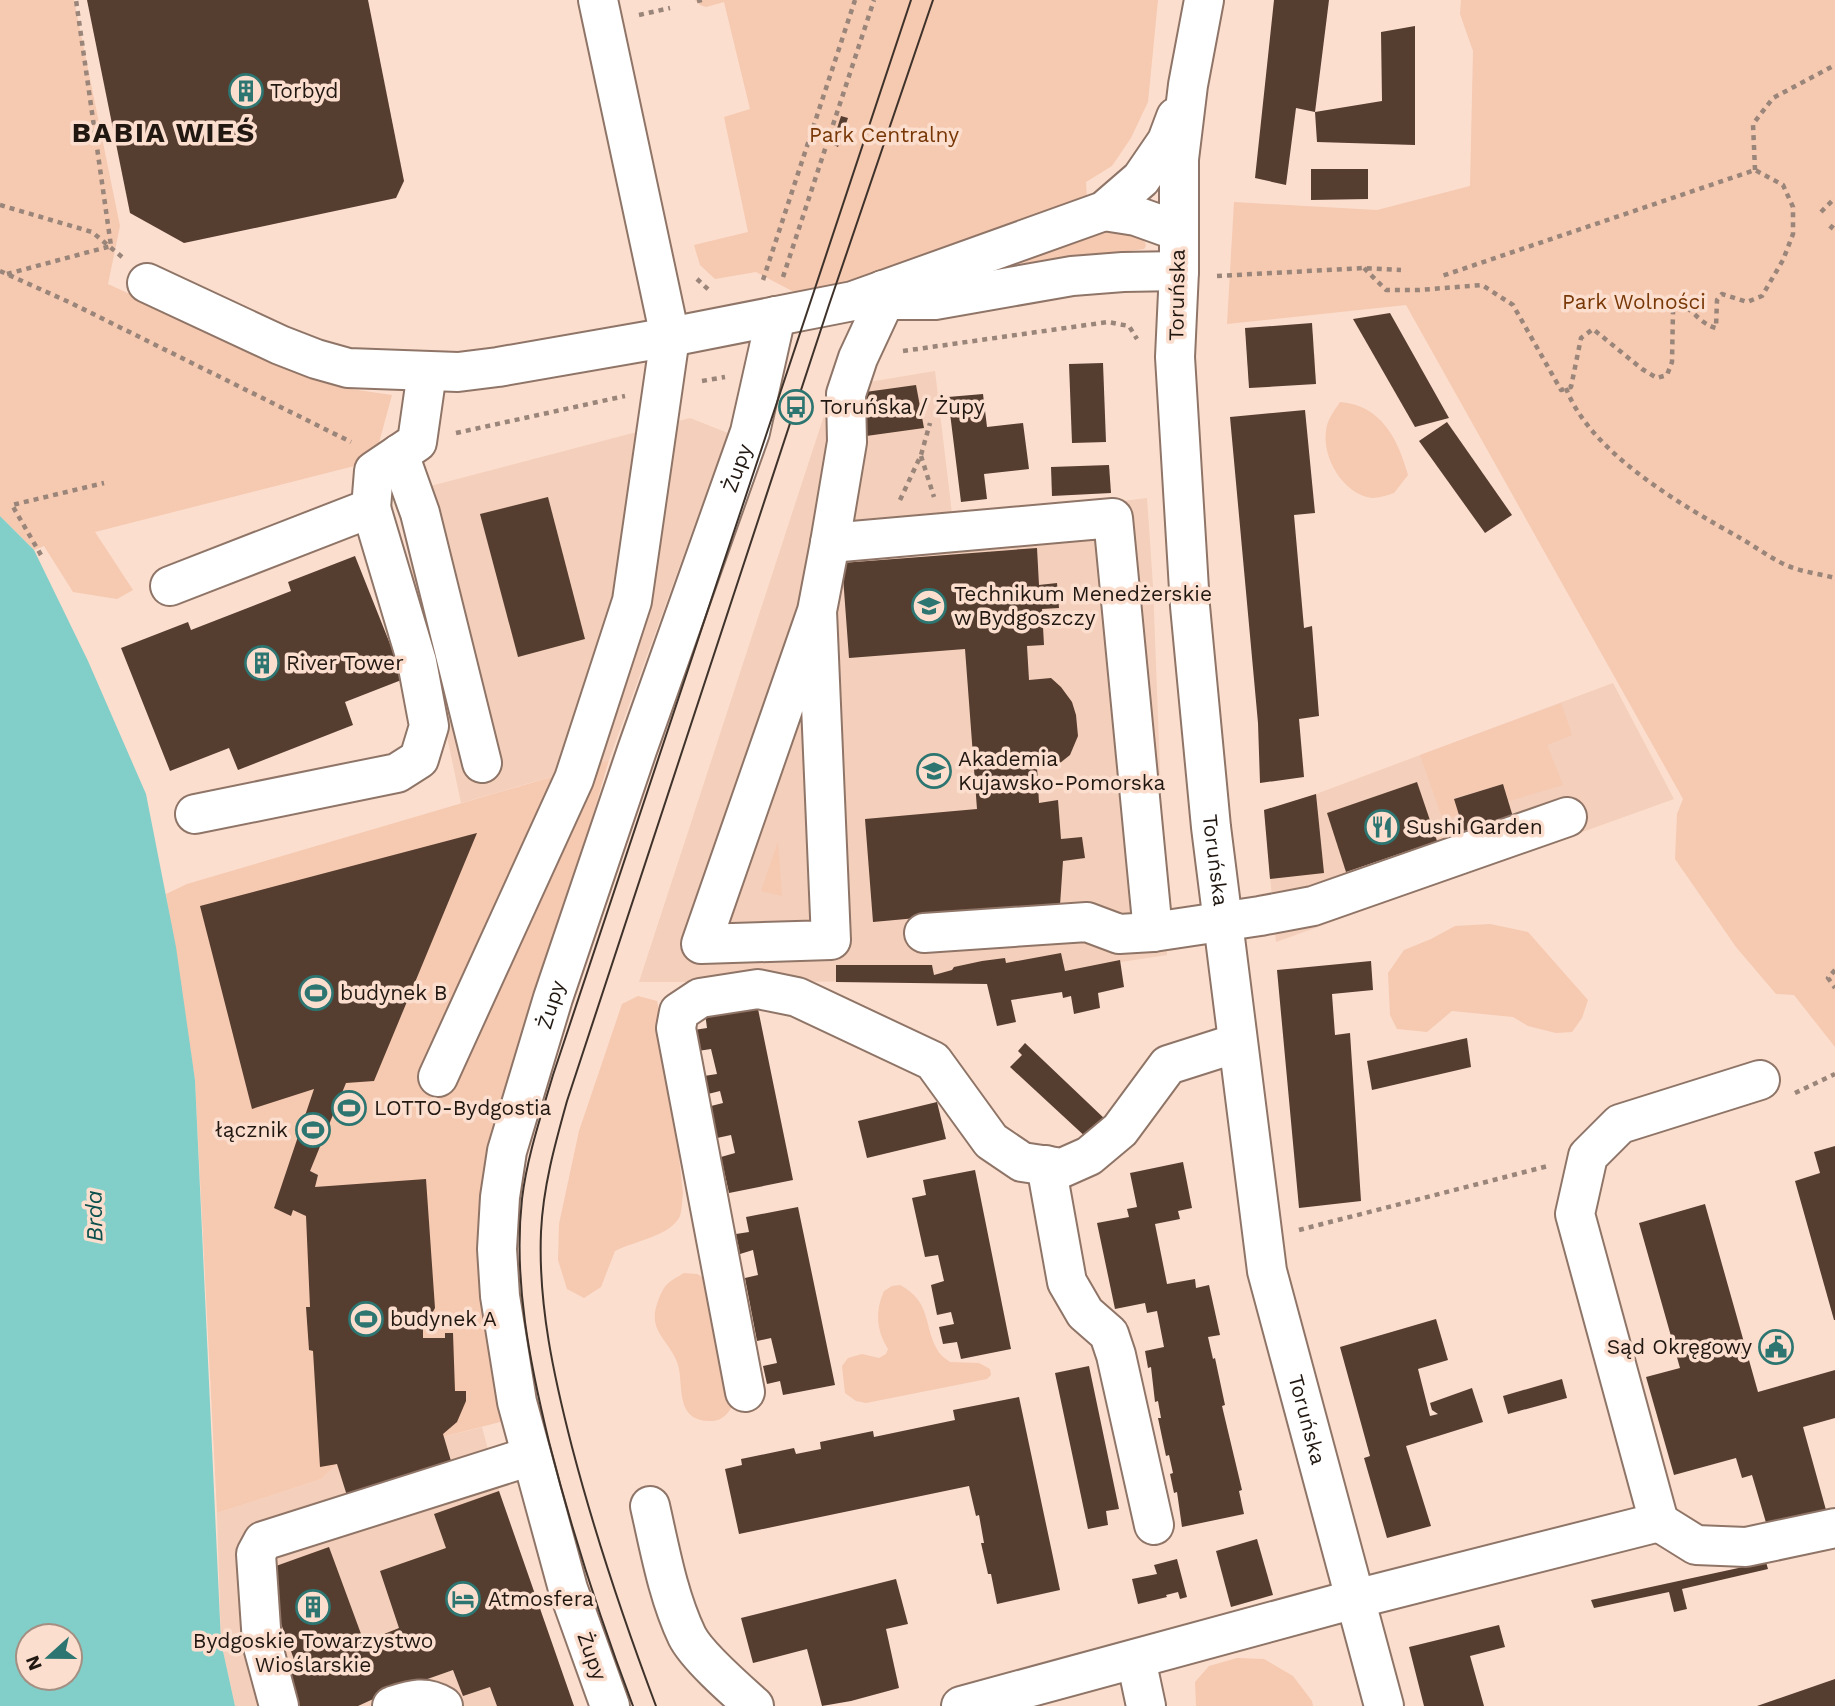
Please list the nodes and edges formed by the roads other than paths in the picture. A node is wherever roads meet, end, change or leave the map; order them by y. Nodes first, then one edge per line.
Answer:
1 (598, 0) edge
2 (1204, 0) edge
3 (1188, 85) junction
4 (1104, 212) junction
5 (1178, 231) junction
6 (1179, 271) junction
7 (147, 283) road end
8 (772, 295) junction
9 (874, 297) junction
10 (670, 337) junction
11 (426, 372) junction
12 (399, 454) junction
13 (371, 508) junction
14 (830, 543) junction
15 (170, 586) dead end
16 (817, 611) junction
17 (482, 763) dead end
18 (195, 814) dead end
19 (1567, 817) dead end
20 (1222, 922) junction
21 (1153, 932) junction
22 (924, 933) dead end
23 (1237, 1043) junction
24 (438, 1077) dead end
25 (1760, 1080) dead end
26 (1046, 1165) junction
27 (745, 1392) dead end
28 (531, 1456) junction
29 (650, 1506) dead end
30 (1659, 1522) junction
31 (1154, 1525) dead end
32 (1835, 1528) edge
33 (1355, 1599) junction
34 (1136, 1659) junction
35 (279, 1706) edge
36 (392, 1706) edge
37 (443, 1706) edge
38 (610, 1706) edge
39 (754, 1706) edge
40 (961, 1706) edge
41 (1146, 1706) edge
42 (1384, 1706) edge

1 - 10 street
2 - 3 street, Toruńska
3 - 4 street
3 - 5 street, Toruńska
4 - 5 street
4 - 9 street
5 - 6 street, Toruńska
6 - 9 street
6 - 20 street, Toruńska
7 - 11 street
8 - 9 street
8 - 10 street
8 - 28 street, Żupy
9 - 14 street
10 - 11 street
10 - 24 street
11 - 12 street
12 - 13 street
12 - 17 street
13 - 15 street
13 - 18 street
14 - 16 street
14 - 21 street
16 - 16 street
19 - 20 street
20 - 21 street
20 - 23 street, Toruńska
21 - 22 street
23 - 26 street
23 - 33 street, Toruńska
25 - 30 street
26 - 27 street
26 - 31 street
28 - 35 street
28 - 38 street, Żupy
29 - 39 street
30 - 32 street
30 - 33 street
33 - 34 street
33 - 42 street, Toruńska
34 - 40 street
34 - 41 street
36 - 37 street

